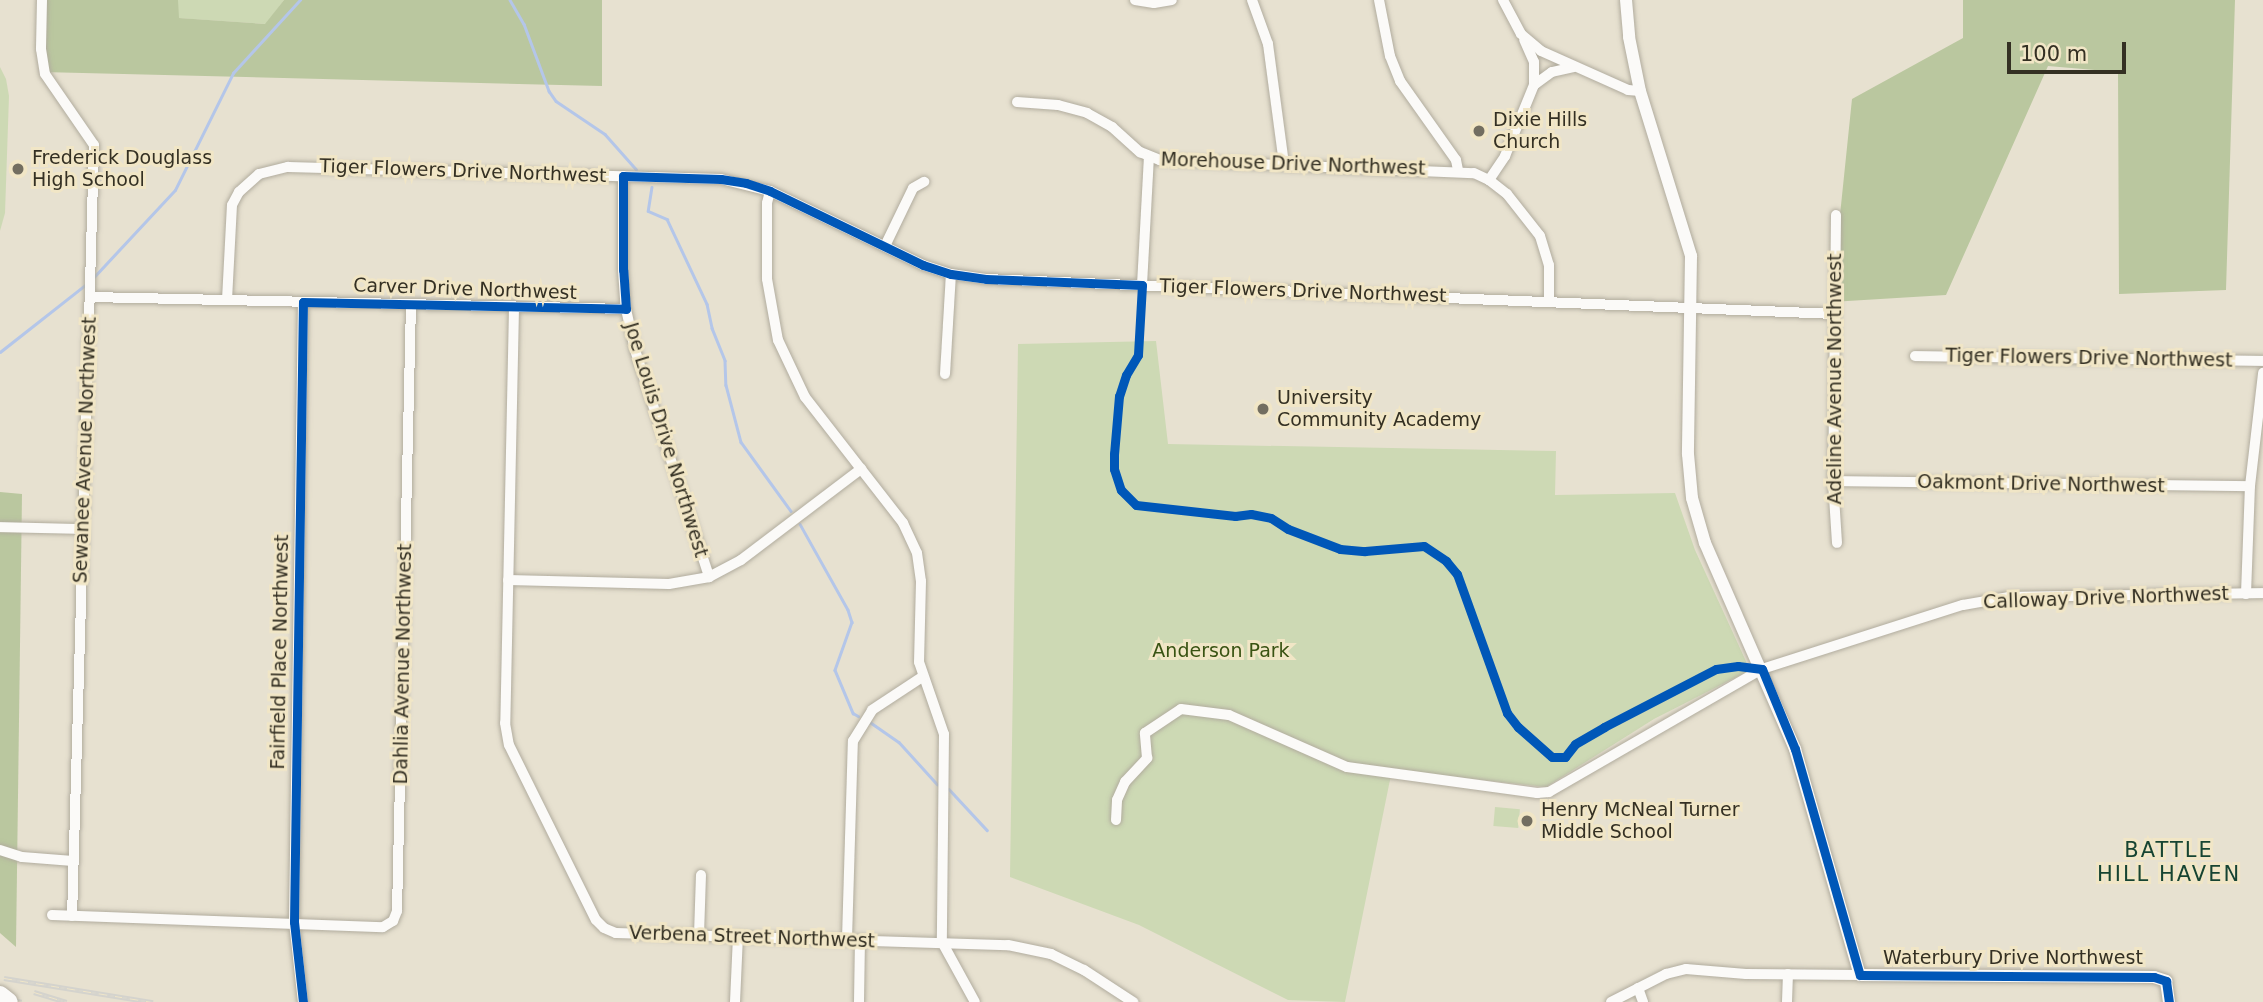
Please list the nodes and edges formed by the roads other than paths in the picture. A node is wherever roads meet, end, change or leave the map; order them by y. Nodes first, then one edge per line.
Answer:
1 (42, 0) edge
2 (1135, 0) edge
3 (1172, 0) edge
4 (1252, 0) edge
5 (1379, 0) edge
6 (1503, 0) edge
7 (1626, 0) edge
8 (1521, 34) junction
9 (1573, 67) junction
10 (1534, 85) junction
11 (1640, 91) junction
12 (1017, 102) dead end
13 (1149, 157) junction
14 (1284, 164) junction
15 (1458, 170) junction
16 (623, 176) junction
17 (1489, 180) junction
18 (924, 182) dead end
19 (770, 191) junction
20 (1836, 215) dead end
21 (885, 246) junction
22 (951, 274) junction
23 (1142, 285) junction
24 (90, 297) junction
25 (227, 300) junction
26 (1549, 301) junction
27 (303, 302) junction
28 (411, 305) junction
29 (514, 308) junction
30 (1690, 308) junction
31 (626, 309) junction
32 (1835, 314) junction
33 (1915, 356) dead end
34 (2263, 361) edge
35 (2263, 373) edge
36 (945, 374) dead end
37 (861, 469) junction
38 (1833, 481) junction
39 (2250, 486) junction
40 (0, 527) edge
41 (82, 528) junction
42 (1838, 543) dead end
43 (709, 577) junction
44 (508, 580) junction
45 (2263, 593) edge
46 (2246, 594) junction
47 (1762, 669) junction
48 (922, 677) junction
49 (1116, 820) dead end
50 (0, 850) edge
51 (73, 861) junction
52 (701, 875) dead end
53 (52, 915) dead end
54 (72, 916) junction
55 (294, 922) junction
56 (699, 935) junction
57 (738, 936) junction
58 (847, 939) junction
59 (860, 940) junction
60 (942, 942) junction
61 (1788, 974) junction
62 (1860, 975) junction
63 (1638, 988) junction
64 (0, 995) edge
65 (9, 1002) edge
66 (303, 1002) edge
67 (735, 1002) edge
68 (859, 1002) edge
69 (975, 1002) edge
70 (1133, 1002) edge
71 (1611, 1002) edge
72 (1643, 1002) edge
73 (1787, 1002) edge
74 (2169, 1002) edge

1 - 24 street, Sewanee Avenue Northwest
2 - 3 street
4 - 14 street
5 - 15 street
6 - 8 street
7 - 11 street
8 - 9 street
8 - 10 street
9 - 10 street
9 - 11 street
10 - 17 street
11 - 30 street
12 - 13 street, Morehouse Drive Northwest
13 - 14 street, Morehouse Drive Northwest
13 - 23 street
14 - 15 street, Morehouse Drive Northwest
15 - 17 street, Morehouse Drive Northwest
16 - 19 street, Tiger Flowers Drive Northwest
16 - 25 street, Tiger Flowers Drive Northwest
16 - 31 street, Joe Louis Drive Northwest
17 - 26 street
18 - 21 street
19 - 21 street, Tiger Flowers Drive Northwest
19 - 37 street
20 - 32 street, Adeline Avenue Northwest
21 - 22 street, Tiger Flowers Drive Northwest
22 - 23 street, Tiger Flowers Drive Northwest
22 - 36 street
23 - 26 street, Tiger Flowers Drive Northwest
24 - 25 street, Carver Drive Northwest
24 - 41 street, Sewanee Avenue Northwest
25 - 27 street, Carver Drive Northwest
26 - 30 street, Tiger Flowers Drive Northwest
27 - 28 street, Carver Drive Northwest
27 - 55 street, Fairfield Place Northwest
28 - 29 street, Carver Drive Northwest
28 - 55 street, Dahlia Avenue Northwest
29 - 31 street, Carver Drive Northwest
29 - 44 street, Verbena Street Northwest
30 - 32 street, Tiger Flowers Drive Northwest
30 - 47 street
31 - 43 street, Joe Louis Drive Northwest
32 - 38 street, Adeline Avenue Northwest
33 - 34 street, Tiger Flowers Drive Northwest
35 - 39 street
37 - 43 street
37 - 48 street
38 - 39 street, Oakmont Drive Northwest
38 - 42 street, Adeline Avenue Northwest
39 - 46 street
40 - 41 street
41 - 51 street, Sewanee Avenue Northwest
43 - 44 street
44 - 56 street, Verbena Street Northwest
45 - 46 street, Calloway Drive Northwest
46 - 47 street, Calloway Drive Northwest
47 - 49 street, Calloway Drive Northwest
47 - 62 street
48 - 58 street
48 - 60 street
50 - 51 street
51 - 54 street, Sewanee Avenue Northwest
52 - 56 street
53 - 54 street
54 - 55 street
55 - 66 street, Fairfield Place Northwest
56 - 57 street, Verbena Street Northwest
57 - 58 street, Verbena Street Northwest
57 - 67 street
58 - 59 street, Verbena Street Northwest
59 - 60 street, Verbena Street Northwest
59 - 68 street
60 - 69 street
60 - 70 street, Verbena Street Northwest
61 - 62 street
61 - 63 street
61 - 73 street
62 - 74 street, Waterbury Drive Northwest
63 - 71 street
63 - 72 street
64 - 65 highway, bridge

